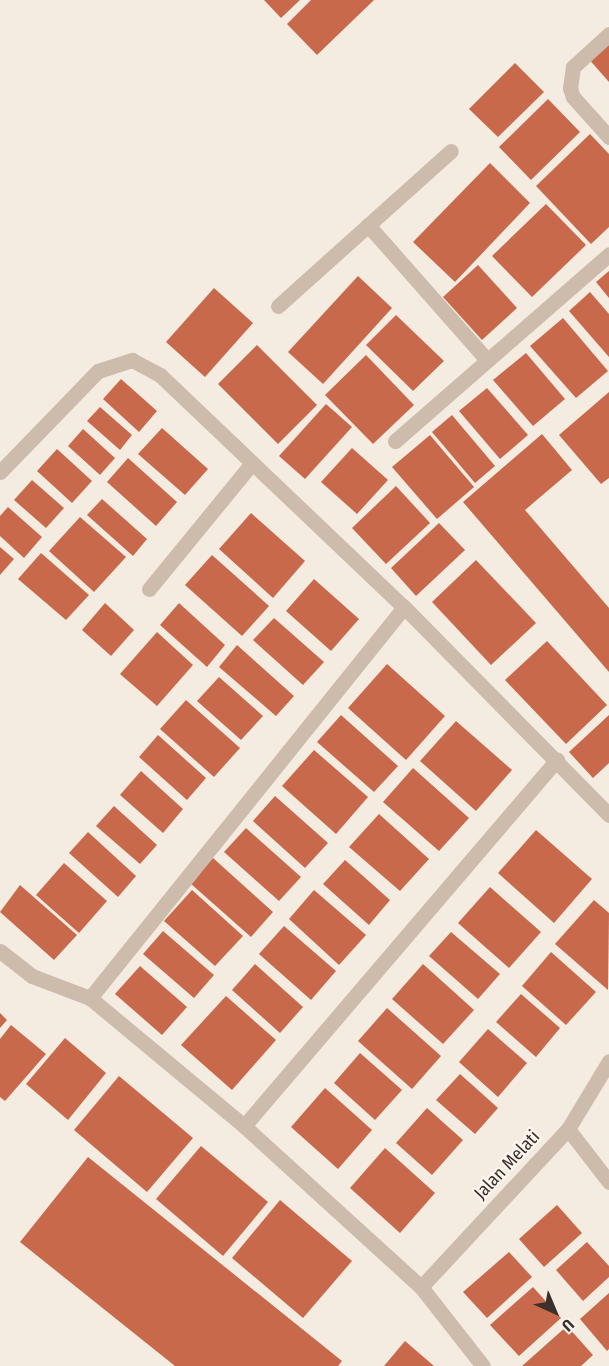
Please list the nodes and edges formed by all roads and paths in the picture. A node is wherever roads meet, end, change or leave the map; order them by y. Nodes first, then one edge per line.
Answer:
1 (609, 34) edge
2 (609, 136) edge
3 (451, 151) dead end
4 (368, 225) junction
5 (609, 254) edge
6 (278, 306) dead end
7 (487, 360) junction
8 (395, 441) dead end
9 (252, 463) junction
10 (0, 472) edge
11 (148, 589) dead end
12 (404, 607) junction
13 (557, 760) junction
14 (609, 815) edge
15 (0, 951) edge
16 (90, 998) junction
17 (609, 1061) edge
18 (244, 1126) junction
19 (568, 1128) junction
20 (609, 1182) edge
21 (421, 1287) junction
22 (483, 1366) edge

1 - 2 street
3 - 4 street
4 - 6 street
4 - 7 street
5 - 7 street
7 - 8 street
9 - 10 street
9 - 11 street
9 - 12 street
12 - 13 street
12 - 16 street
13 - 14 street
13 - 18 street
15 - 16 street
16 - 18 street
17 - 19 street, Jalan Melati
18 - 21 street
19 - 20 street
19 - 21 street, Jalan Melati
21 - 22 street

